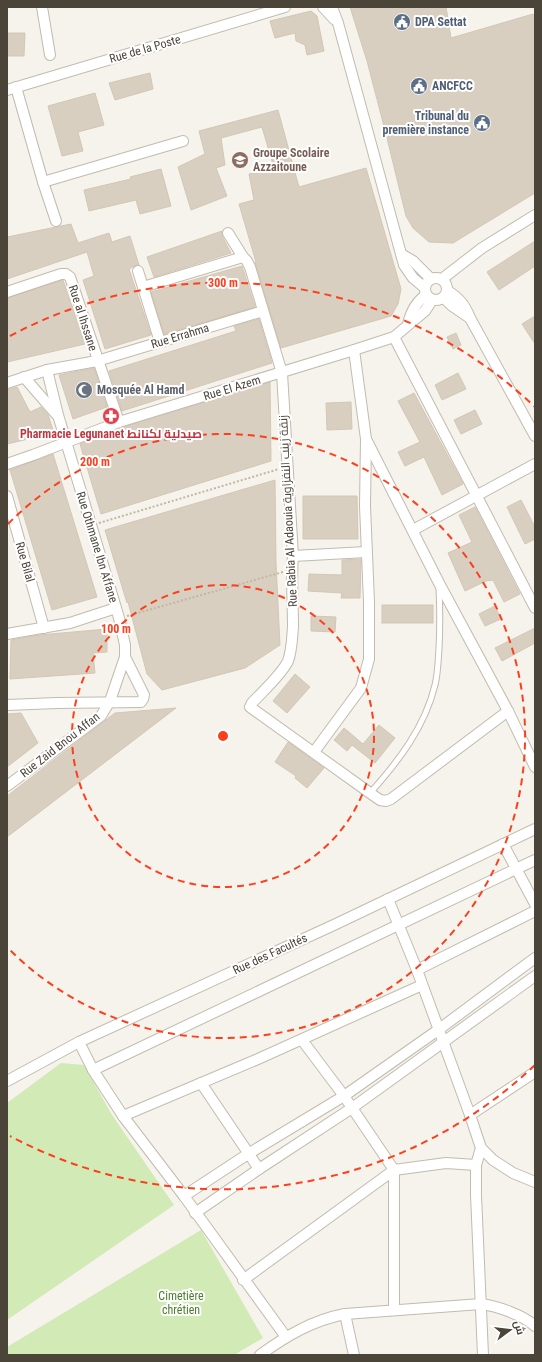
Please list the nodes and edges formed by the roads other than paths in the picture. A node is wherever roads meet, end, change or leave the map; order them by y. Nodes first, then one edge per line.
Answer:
1 (42, 7) edge
2 (283, 7) edge
3 (323, 7) edge
4 (332, 7) edge
5 (338, 24) junction
6 (50, 55) dead end
7 (12, 89) edge
8 (183, 141) dead end
9 (43, 182) junction
10 (535, 215) edge
11 (56, 221) dead end
12 (228, 233) dead end
13 (401, 254) junction
14 (243, 257) junction
15 (138, 271) dead end
16 (431, 279) junction
17 (442, 279) junction
18 (143, 287) junction
19 (7, 292) edge
20 (428, 294) junction
21 (446, 295) junction
22 (263, 311) junction
23 (394, 337) junction
24 (160, 342) junction
25 (354, 350) junction
26 (97, 361) junction
27 (47, 370) junction
28 (282, 373) junction
29 (24, 377) junction
30 (7, 383) edge
31 (58, 415) junction
32 (119, 422) junction
33 (535, 436) edge
34 (366, 439) junction
35 (66, 441) junction
36 (7, 464) edge
37 (535, 464) edge
38 (7, 496) edge
39 (477, 496) junction
40 (413, 530) junction
41 (366, 552) junction
42 (293, 556) junction
43 (439, 583) junction
44 (116, 608) junction
45 (535, 608) edge
46 (44, 628) junction
47 (7, 634) edge
48 (125, 658) junction
49 (110, 701) junction
50 (7, 706) edge
51 (508, 710) junction
52 (314, 752) junction
53 (535, 767) edge
54 (7, 786) edge
55 (370, 793) junction
56 (535, 829) edge
57 (503, 844) junction
58 (535, 860) edge
59 (516, 868) junction
60 (388, 899) junction
61 (535, 904) edge
62 (535, 911) edge
63 (399, 926) junction
64 (535, 958) edge
65 (417, 970) junction
66 (535, 976) edge
67 (422, 984) junction
68 (438, 1030) junction
69 (302, 1040) junction
70 (79, 1042) junction
71 (443, 1042) junction
72 (93, 1070) junction
73 (535, 1072) edge
74 (7, 1081) edge
75 (201, 1084) junction
76 (344, 1096) junction
77 (352, 1108) junction
78 (470, 1115) junction
79 (123, 1116) junction
80 (480, 1148) junction
81 (248, 1154) junction
82 (476, 1164) junction
83 (259, 1169) junction
84 (394, 1170) junction
85 (535, 1182) edge
86 (184, 1196) junction
87 (195, 1213) junction
88 (243, 1280) junction
89 (481, 1304) junction
90 (394, 1310) junction
91 (345, 1314) junction
92 (534, 1322) edge
93 (286, 1337) junction
94 (260, 1355) edge
95 (354, 1355) edge
96 (483, 1355) edge

1 - 6 street
2 - 7 street, Rue de la Poste
3 - 5 street
4 - 5 street
5 - 13 street
7 - 9 street
8 - 9 street
9 - 11 street
10 - 17 street
12 - 14 street, Rue Rabia Al Adaouia زنقة زينب النفزاوية
13 - 16 street
13 - 20 street
14 - 18 street
14 - 22 street, Rue Rabia Al Adaouia زنقة زينب النفزاوية
15 - 18 street
16 - 17 street
16 - 20 street
17 - 21 street
18 - 24 street
19 - 26 street, Rue al Ihssane
20 - 21 street
20 - 23 street, Rue El Azem
21 - 33 street
22 - 24 street, Rue Errahma
22 - 28 street, Rue Rabia Al Adaouia زنقة زينب النفزاوية
23 - 25 street, Rue El Azem
23 - 39 street
24 - 26 street, Rue Errahma
25 - 28 street, Rue El Azem
25 - 34 street
26 - 27 street, Rue Errahma
26 - 32 street, Rue al Ihssane
27 - 29 street, Rue Errahma
27 - 31 street, Rue Othmane Ibn Affane
28 - 32 street, Rue El Azem
28 - 42 street, Rue Rabia Al Adaouia زنقة زينب النفزاوية
29 - 30 street, Rue Errahma
29 - 31 street, Rue Othmane Ibn Affane
31 - 35 street, Rue Othmane Ibn Affane
32 - 35 street, Rue El Azem
34 - 40 street
34 - 41 street
35 - 36 street, Rue El Azem
35 - 44 street, Rue Othmane Ibn Affane
37 - 39 street
38 - 46 street, Rue Bilal
39 - 40 street
39 - 45 street
40 - 43 street
41 - 42 street
41 - 52 street
42 - 52 street, Rue Rabia Al Adaouia زنقة زينب النفزاوية
43 - 51 street
43 - 55 lane
44 - 46 street
44 - 48 street, Rue Othmane Ibn Affane
46 - 47 street
48 - 49 street, Rue Othmane Ibn Affane
48 - 49 street
49 - 50 street
49 - 54 street, Rue Zaid Bnou Affan
51 - 53 street
51 - 55 street
52 - 55 street
56 - 57 street, Rue des Facultés
57 - 59 street
57 - 60 street, Rue des Facultés
58 - 59 street
59 - 61 street
59 - 63 street
60 - 63 street
60 - 70 street, Rue des Facultés
62 - 65 street
63 - 65 street
63 - 72 street
64 - 68 street
65 - 67 street
66 - 71 street
67 - 68 street
67 - 69 street
68 - 71 street
68 - 76 street
69 - 75 street
69 - 76 street
70 - 72 street
70 - 74 street, Rue des Facultés
71 - 77 street
71 - 78 street
72 - 79 street
73 - 78 street
75 - 79 street
75 - 81 street
76 - 77 street
76 - 81 street
77 - 83 street
77 - 84 street
78 - 80 street
79 - 86 street
80 - 82 street
80 - 85 street
81 - 83 street
81 - 86 street
82 - 84 street
82 - 89 street
83 - 87 street
84 - 88 street
84 - 90 street
86 - 87 street
87 - 88 street
88 - 93 street
89 - 90 street
89 - 92 street
89 - 96 street
90 - 91 street
91 - 93 street
91 - 95 street
93 - 94 street

